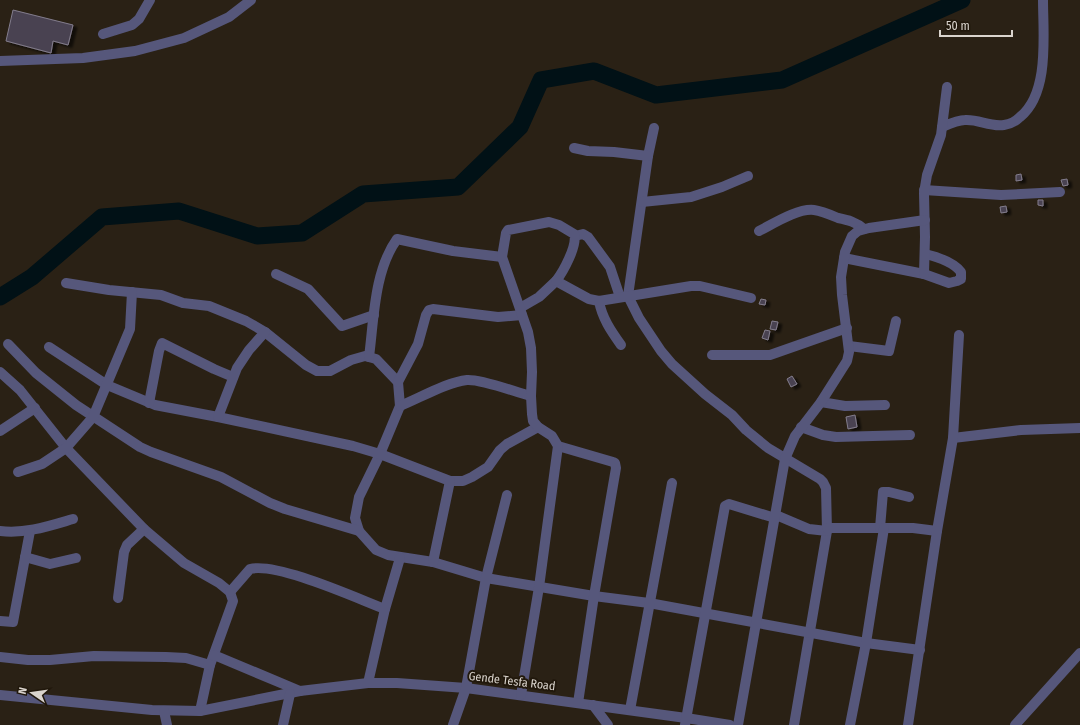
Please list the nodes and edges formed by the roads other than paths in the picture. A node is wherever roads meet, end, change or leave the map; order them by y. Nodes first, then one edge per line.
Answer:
1 (150, 0) edge
2 (252, 0) edge
3 (1043, 0) edge
4 (103, 34) dead end
5 (0, 61) edge
6 (947, 87) dead end
7 (942, 127) junction
8 (654, 128) dead end
9 (574, 148) dead end
10 (648, 156) junction
11 (748, 176) dead end
12 (924, 190) junction
13 (1060, 192) dead end
14 (642, 202) junction
15 (925, 220) junction
16 (864, 229) junction
17 (759, 231) dead end
18 (575, 236) junction
19 (925, 254) junction
20 (502, 257) junction
21 (844, 258) junction
22 (276, 274) dead end
23 (924, 274) junction
24 (556, 281) junction
25 (66, 283) dead end
26 (132, 292) junction
27 (624, 297) junction
28 (751, 298) dead end
29 (599, 301) junction
30 (521, 312) junction
31 (374, 315) junction
32 (896, 321) dead end
33 (847, 328) junction
34 (265, 332) junction
35 (959, 335) dead end
36 (8, 344) dead end
37 (621, 345) dead end
38 (849, 346) junction
39 (48, 347) dead end
40 (712, 355) dead end
41 (369, 357) junction
42 (0, 372) edge
43 (233, 377) junction
44 (398, 382) junction
45 (107, 385) junction
46 (531, 396) junction
47 (821, 402) junction
48 (149, 403) junction
49 (885, 405) dead end
50 (400, 406) junction
51 (34, 408) junction
52 (93, 417) junction
53 (218, 417) junction
54 (538, 427) junction
55 (801, 427) junction
56 (1080, 428) edge
57 (0, 431) edge
58 (910, 435) dead end
59 (953, 438) junction
60 (558, 446) junction
61 (66, 448) junction
62 (380, 454) junction
63 (785, 459) junction
64 (18, 472) dead end
65 (450, 481) junction
66 (672, 483) dead end
67 (507, 496) dead end
68 (909, 497) dead end
69 (776, 516) junction
70 (73, 519) dead end
71 (882, 528) junction
72 (144, 529) junction
73 (827, 529) junction
74 (0, 531) edge
75 (30, 531) junction
76 (359, 531) junction
77 (937, 531) junction
78 (25, 557) junction
79 (76, 558) dead end
80 (400, 558) junction
81 (433, 562) junction
82 (486, 578) junction
83 (539, 587) junction
84 (230, 592) junction
85 (594, 596) junction
86 (118, 598) dead end
87 (649, 603) junction
88 (385, 609) junction
89 (704, 613) junction
90 (0, 621) edge
91 (757, 624) junction
92 (810, 633) junction
93 (866, 643) junction
94 (920, 650) junction
95 (1080, 653) edge
96 (214, 655) junction
97 (0, 657) edge
98 (210, 665) junction
99 (368, 683) junction
100 (466, 688) junction
101 (300, 691) junction
102 (290, 694) junction
103 (0, 695) edge
104 (521, 695) junction
105 (578, 703) junction
106 (593, 705) junction
107 (630, 710) junction
108 (164, 711) junction
109 (200, 711) junction
110 (686, 721) edge
111 (167, 725) edge
112 (283, 725) edge
113 (453, 725) edge
114 (608, 725) edge
115 (730, 725) edge
116 (738, 725) edge
117 (794, 725) edge
118 (850, 725) edge
119 (908, 725) edge
120 (1015, 725) edge

1 - 4 street
2 - 5 street
3 - 7 street
6 - 7 street
7 - 12 street
8 - 10 street
9 - 10 street
10 - 14 street
11 - 14 street
12 - 13 street
12 - 15 street
14 - 27 street
15 - 16 street
15 - 19 street
16 - 17 street
16 - 21 street
18 - 20 street
18 - 24 street
18 - 27 street
19 - 23 street
19 - 23 street
20 - 30 street
20 - 31 street
21 - 23 street
21 - 33 street
22 - 31 street
24 - 29 street
24 - 30 street
25 - 26 street
26 - 34 street
26 - 45 street
27 - 28 street
27 - 29 street
27 - 63 street
29 - 37 street
30 - 44 street
30 - 46 street
31 - 41 street
32 - 38 street
33 - 38 street
33 - 40 street
34 - 41 street
34 - 43 street
35 - 59 street
36 - 52 street
38 - 47 street
39 - 45 street
41 - 44 street
42 - 51 street
43 - 48 street
43 - 53 street
44 - 50 street
45 - 48 street
45 - 52 street
46 - 50 street
46 - 54 street
47 - 49 street
47 - 55 street
48 - 53 street
50 - 62 street
51 - 57 street
51 - 61 street
52 - 61 street
52 - 76 street
53 - 62 street
54 - 60 street
54 - 65 street
55 - 58 street
55 - 63 street
56 - 59 street
59 - 77 street
60 - 83 street
60 - 85 street
61 - 64 street
61 - 72 street
62 - 65 street
62 - 76 street
63 - 69 street
63 - 73 street
65 - 81 street
66 - 87 street
67 - 82 street
68 - 71 street
69 - 73 street
69 - 89 street
69 - 91 street
70 - 75 street
71 - 73 street
71 - 77 street
71 - 93 street
72 - 84 street
72 - 86 street
73 - 92 street
74 - 75 street
75 - 78 street
76 - 80 street
77 - 94 street
78 - 79 street
78 - 90 street
80 - 81 street
80 - 88 street
81 - 82 street
82 - 83 street
82 - 100 street
83 - 85 street
83 - 104 street
84 - 88 street
84 - 96 street
85 - 87 street
85 - 105 street
87 - 89 street
87 - 107 street
88 - 99 street
89 - 91 street
89 - 110 street
91 - 92 street
91 - 116 street
92 - 93 street
92 - 117 street
93 - 94 street
93 - 118 street
94 - 119 street
95 - 120 street
96 - 98 street
96 - 101 street
97 - 98 street
98 - 109 street
99 - 100 street, Gende Tesfa Road
99 - 101 street, Gende Tesfa Road
100 - 104 street, Gende Tesfa Road
100 - 113 street
101 - 102 street, Gende Tesfa Road
102 - 109 street, Gende Tesfa Road
102 - 112 street
103 - 108 street, Gende Tesfa Road
104 - 105 street, Gende Tesfa Road
105 - 106 street, Gende Tesfa Road
106 - 107 street, Gende Tesfa Road
106 - 114 street
107 - 110 street, Gende Tesfa Road
108 - 109 street, Gende Tesfa Road
108 - 111 street
110 - 115 street, Gende Tesfa Road

